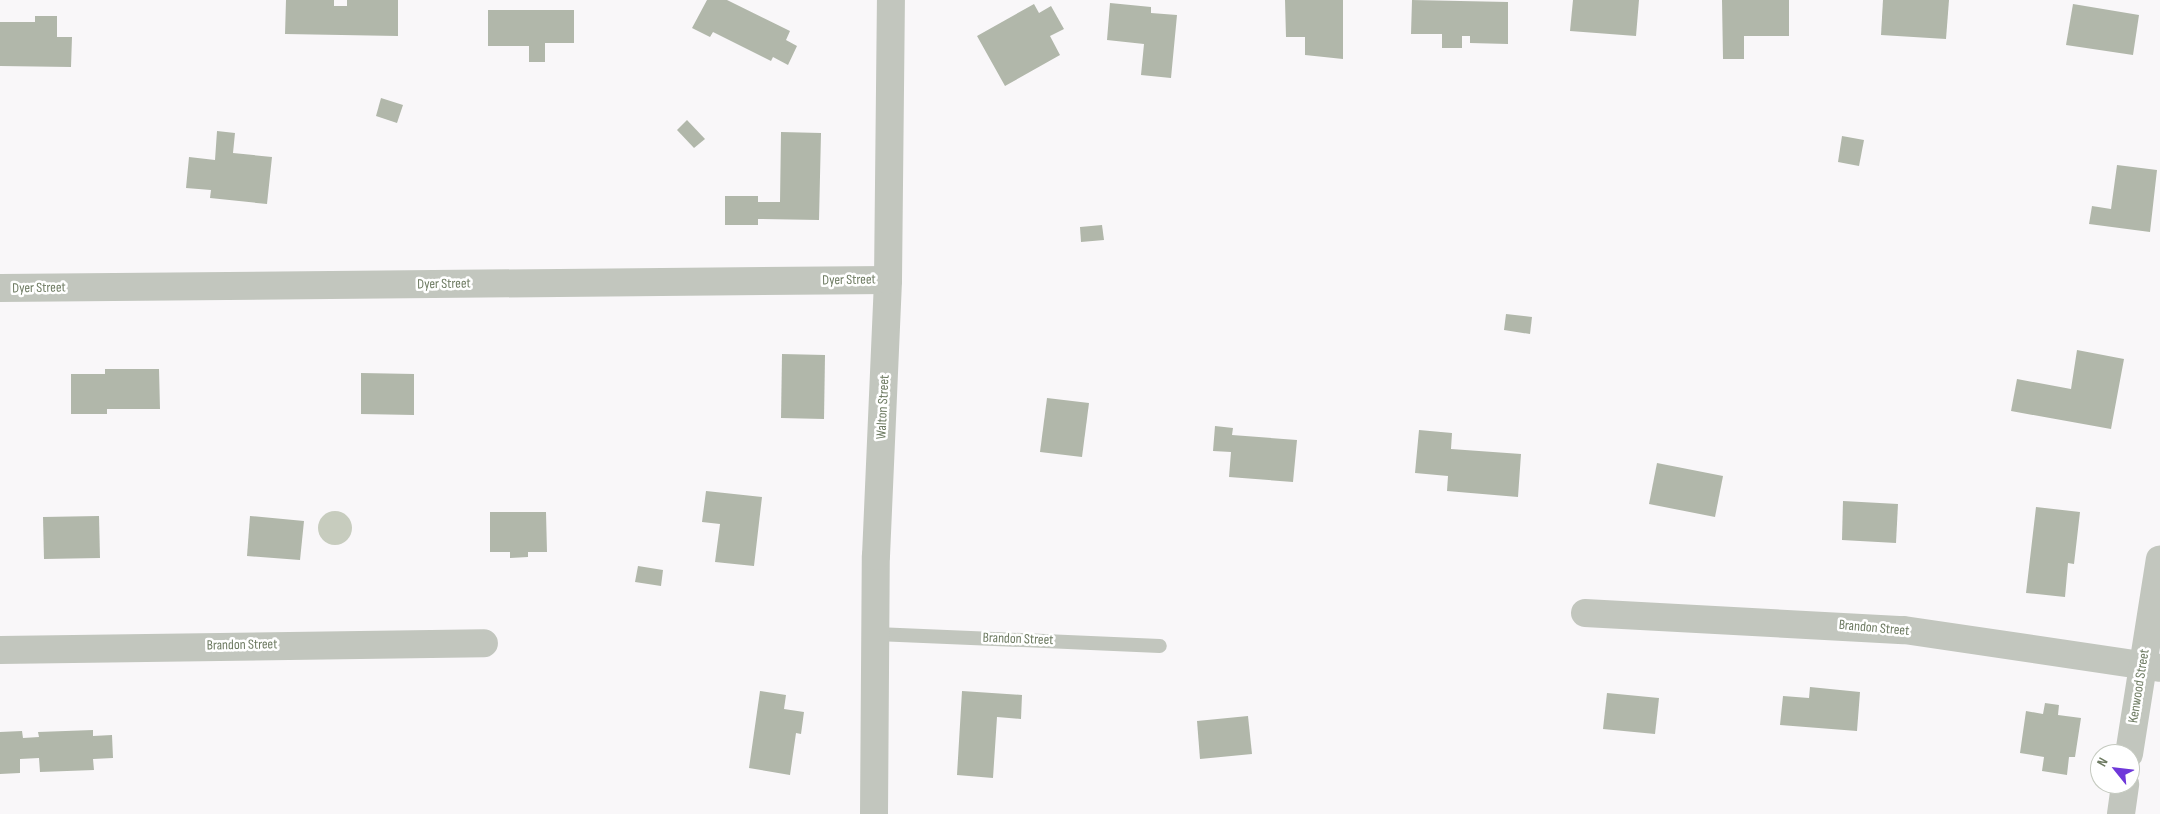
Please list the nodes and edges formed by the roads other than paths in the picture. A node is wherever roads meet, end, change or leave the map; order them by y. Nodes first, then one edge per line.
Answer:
1 (891, 0) edge
2 (888, 280) junction
3 (0, 288) edge
4 (2160, 559) edge
5 (1585, 613) dead end
6 (876, 634) junction
7 (484, 643) dead end
8 (1160, 646) dead end
9 (0, 650) edge
10 (2151, 666) edge
11 (2132, 744) edge
12 (2124, 794) edge
13 (874, 814) edge
14 (2121, 814) edge

1 - 2 street, Walton Street
2 - 3 street, Dyer Street
2 - 6 street, Walton Street
4 - 10 street, Kenwood Street
5 - 10 street, Brandon Street
6 - 8 lane, Brandon Street
6 - 13 street, Walton Street
7 - 9 street, Brandon Street
10 - 11 street, Kenwood Street
12 - 14 street

